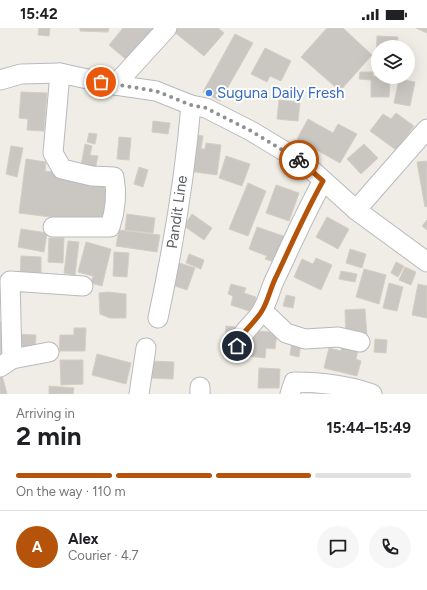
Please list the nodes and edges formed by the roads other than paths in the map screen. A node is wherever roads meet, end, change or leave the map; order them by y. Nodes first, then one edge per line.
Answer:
1 (167, 28) edge
2 (60, 73) junction
3 (0, 80) edge
4 (115, 86) junction
5 (191, 105) junction
6 (427, 130) edge
7 (323, 181) junction
8 (356, 210) junction
9 (52, 226) dead end
10 (425, 257) edge
11 (82, 286) dead end
12 (263, 311) junction
13 (158, 318) dead end
14 (360, 342) dead end
15 (237, 346) dead end
16 (146, 348) dead end
17 (49, 352) dead end
18 (6, 363) edge
19 (140, 394) edge
20 (290, 394) edge
21 (372, 394) edge

1 - 4 street
2 - 3 street
2 - 4 street
2 - 9 street
4 - 5 street
5 - 7 street
5 - 13 street, Pandit Line
6 - 8 street
7 - 8 street
7 - 12 street
8 - 10 street
11 - 18 street
12 - 14 street
12 - 15 street
16 - 19 street
17 - 18 street
20 - 21 street

